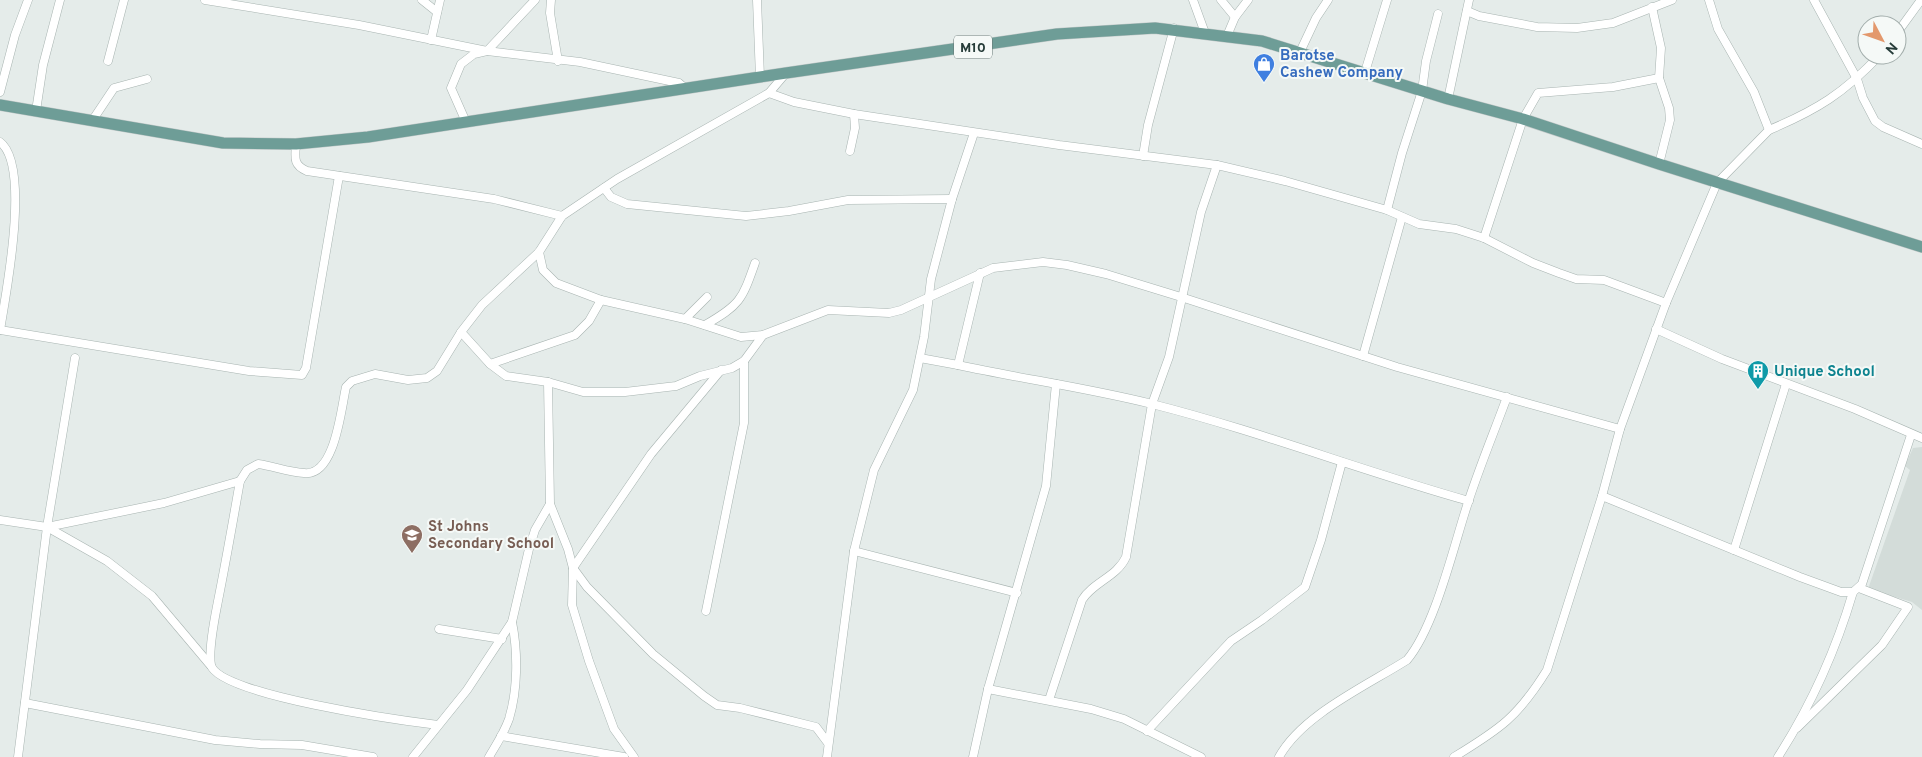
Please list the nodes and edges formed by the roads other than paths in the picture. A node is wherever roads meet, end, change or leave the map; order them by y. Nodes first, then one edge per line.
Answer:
1 (28, 0) edge
2 (60, 0) edge
3 (124, 0) edge
4 (205, 0) edge
5 (422, 0) edge
6 (440, 0) edge
7 (535, 0) edge
8 (551, 0) edge
9 (757, 0) edge
10 (1193, 0) edge
11 (1221, 0) edge
12 (1248, 0) edge
13 (1328, 0) edge
14 (1387, 0) edge
15 (1469, 0) edge
16 (1672, 0) edge
17 (1709, 0) edge
18 (1814, 0) edge
19 (1921, 0) edge
20 (1652, 7) junction
21 (1466, 11) junction
22 (437, 12) junction
23 (1438, 14) dead end
24 (1235, 17) junction
25 (1907, 19) edge
26 (1174, 28) junction
27 (1205, 33) junction
28 (1227, 36) junction
29 (431, 40) junction
30 (487, 51) junction
31 (1300, 52) junction
32 (108, 61) dead end
33 (558, 61) junction
34 (1870, 65) edge
35 (1365, 72) junction
36 (786, 73) junction
37 (760, 77) junction
38 (1659, 78) junction
39 (147, 79) dead end
40 (1857, 79) junction
41 (686, 88) junction
42 (1422, 91) junction
43 (0, 92) edge
44 (769, 93) junction
45 (1448, 99) junction
46 (0, 105) edge
47 (36, 111) junction
48 (854, 114) junction
49 (1523, 119) junction
50 (92, 121) junction
51 (466, 122) junction
52 (1769, 130) junction
53 (974, 133) junction
54 (0, 142) edge
55 (296, 144) junction
56 (1922, 144) edge
57 (850, 151) dead end
58 (1143, 156) junction
59 (1659, 164) junction
60 (1218, 165) junction
61 (339, 176) junction
62 (1717, 183) junction
63 (604, 188) junction
64 (952, 199) junction
65 (1387, 210) junction
66 (562, 216) junction
67 (1402, 217) junction
68 (1484, 238) junction
69 (1922, 247) edge
70 (539, 252) junction
71 (755, 263) dead end
72 (980, 273) junction
73 (707, 297) dead end
74 (1181, 297) junction
75 (929, 298) junction
76 (601, 300) junction
77 (1666, 303) junction
78 (685, 319) junction
79 (705, 325) junction
80 (1656, 329) junction
81 (0, 330) edge
82 (461, 332) junction
83 (762, 335) junction
84 (1363, 356) junction
85 (75, 358) dead end
86 (920, 358) junction
87 (744, 361) junction
88 (490, 364) junction
89 (958, 365) junction
90 (720, 370) junction
91 (548, 382) junction
92 (1056, 384) junction
93 (1786, 384) junction
94 (1507, 397) junction
95 (1152, 404) junction
96 (1620, 429) junction
97 (1912, 435) junction
98 (1922, 438) edge
99 (1342, 462) junction
100 (240, 481) junction
101 (1602, 496) junction
102 (1468, 501) junction
103 (550, 504) junction
104 (0, 520) edge
105 (47, 528) junction
106 (1734, 550) junction
107 (854, 551) junction
108 (573, 568) junction
109 (1856, 590) junction
110 (1017, 593) junction
111 (706, 611) dead end
112 (512, 622) junction
113 (439, 629) dead end
114 (502, 639) junction
115 (211, 666) junction
116 (988, 689) junction
117 (1049, 700) junction
118 (25, 703) junction
119 (438, 725) junction
120 (1797, 728) junction
121 (1147, 731) junction
122 (501, 736) junction
123 (828, 743) junction
124 (18, 757) edge
125 (373, 757) edge
126 (413, 757) edge
127 (489, 757) edge
128 (624, 757) edge
129 (634, 757) edge
130 (827, 757) edge
131 (973, 757) edge
132 (1201, 757) edge
133 (1279, 757) edge
134 (1454, 757) edge
135 (1778, 757) edge

1 - 43 street
2 - 47 street
3 - 32 street
4 - 29 street
5 - 22 street
6 - 22 street
7 - 30 street
8 - 33 street
9 - 37 street
10 - 27 street
11 - 24 street
12 - 24 street
13 - 31 street
14 - 35 street
15 - 21 street
16 - 20 street
17 - 52 street
18 - 40 street
19 - 25 street
20 - 21 street
20 - 38 street
21 - 45 street
22 - 29 street
23 - 42 street
24 - 28 street
26 - 27 main road, M10
26 - 36 main road, M10
26 - 58 street
27 - 28 main road, M10
28 - 31 main road, M10
29 - 30 street
30 - 33 street
30 - 51 street
31 - 35 main road, M10
33 - 41 street
34 - 40 street
35 - 42 main road, M10
36 - 37 main road, M10
36 - 44 street
37 - 41 main road, M10
38 - 49 street
38 - 59 street
39 - 50 street
40 - 52 street
40 - 56 street
41 - 51 main road, M10
42 - 45 main road, M10
42 - 65 street
44 - 48 street
44 - 63 street
45 - 49 main road, M10
46 - 47 main road, M10
47 - 50 main road, M10
48 - 53 street
48 - 57 street
49 - 59 main road, M10
49 - 68 street
50 - 55 main road, M10
51 - 55 main road, M10
52 - 62 street
53 - 58 street
53 - 64 street
54 - 81 street
55 - 61 street
58 - 60 street
59 - 62 main road, M10
60 - 65 street
60 - 74 street
61 - 66 street
61 - 81 street
62 - 69 main road, M10
62 - 77 street
63 - 64 street
63 - 66 street
64 - 75 street
65 - 67 street
66 - 70 street
67 - 68 street
67 - 84 street
68 - 77 street
70 - 76 street
70 - 82 street
71 - 79 street
72 - 74 street
72 - 75 street
72 - 89 street
73 - 78 street
74 - 84 street
74 - 95 street
75 - 83 street
75 - 86 street
76 - 78 street
76 - 88 street
77 - 80 street
78 - 79 street
79 - 83 street
80 - 93 street
80 - 96 street
82 - 88 street
82 - 100 street
83 - 87 street
84 - 94 street
85 - 105 street
86 - 89 street
86 - 107 street
87 - 90 street
87 - 111 street
88 - 91 street
89 - 92 street
90 - 91 street
90 - 108 street
91 - 103 street
92 - 95 street
92 - 110 street
93 - 97 street
93 - 106 street
94 - 96 street
94 - 102 street
95 - 99 street
95 - 117 street
96 - 101 street
97 - 98 street
97 - 109 street
99 - 102 street
99 - 121 street
100 - 105 street
100 - 115 street
101 - 106 street
101 - 134 street
102 - 133 street
103 - 108 street
103 - 112 street
104 - 105 street
105 - 115 street
105 - 118 street
106 - 109 street
107 - 110 street
107 - 123 street
108 - 123 street
108 - 129 street
109 - 120 street
109 - 120 street
110 - 116 street
112 - 114 street
112 - 122 street
113 - 114 street
114 - 119 street
115 - 119 street
116 - 117 street
116 - 131 street
117 - 121 street
118 - 124 street
118 - 125 street
119 - 126 street
120 - 135 street
121 - 132 street
122 - 127 street
122 - 128 street
123 - 130 street

